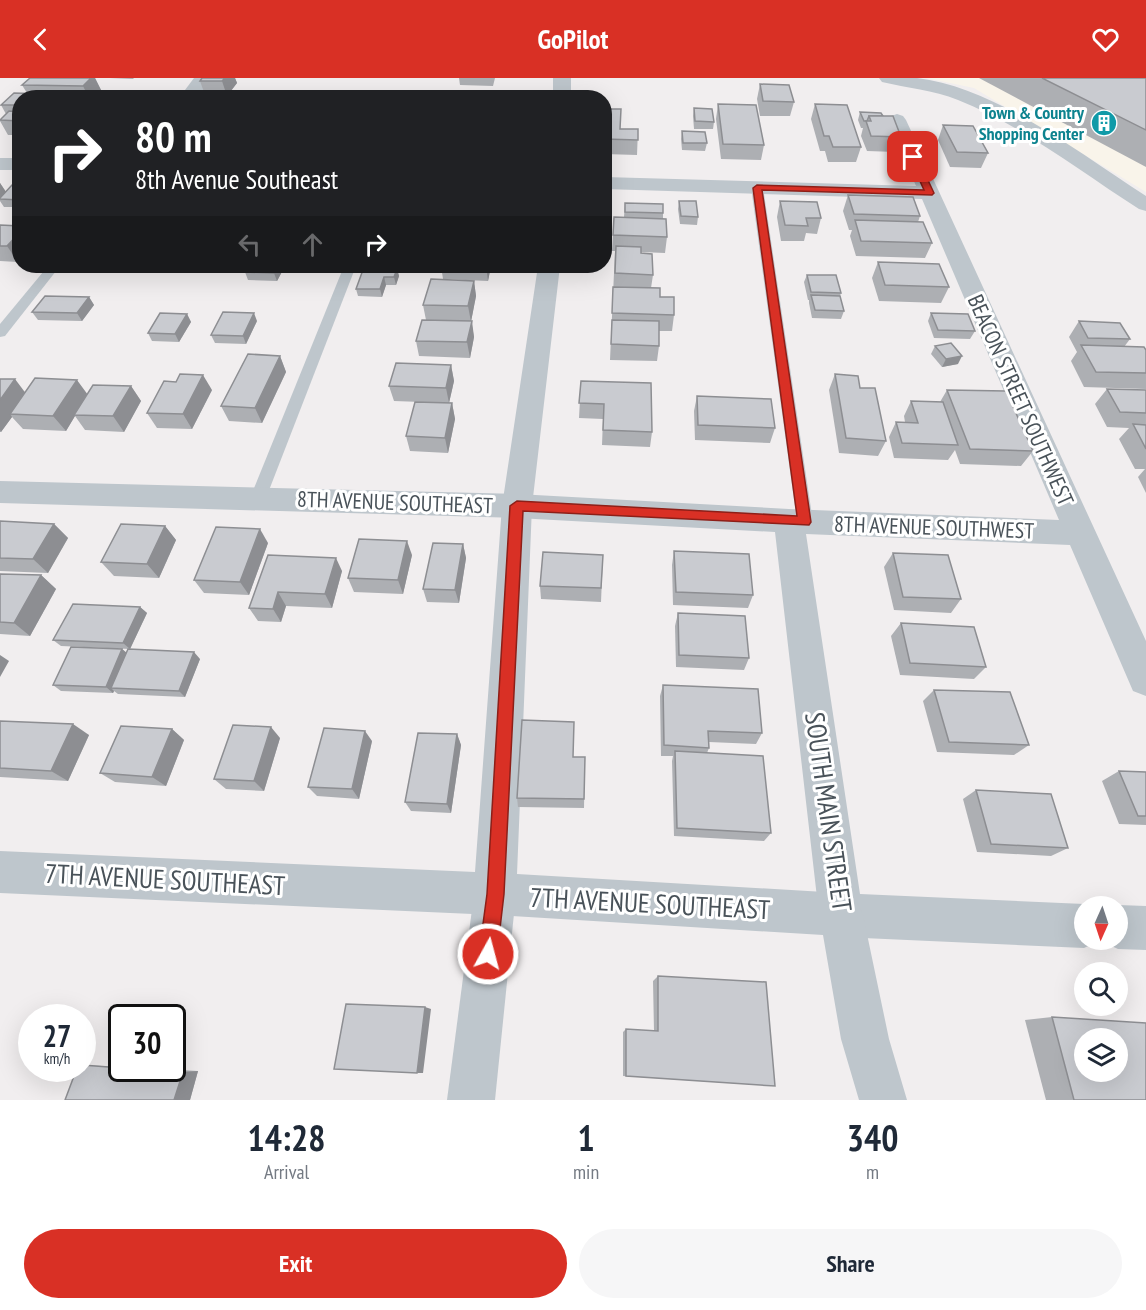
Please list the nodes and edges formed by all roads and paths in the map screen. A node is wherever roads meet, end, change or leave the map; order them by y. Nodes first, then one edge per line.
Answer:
1 (203, 78) edge
2 (888, 78) edge
3 (193, 90) edge
4 (897, 120) edge
5 (612, 183) edge
6 (757, 188) junction
7 (929, 193) junction
8 (1146, 205) edge
9 (48, 273) edge
10 (347, 273) edge
11 (548, 273) edge
12 (0, 333) edge
13 (0, 492) edge
14 (258, 498) junction
15 (517, 506) junction
16 (797, 521) junction
17 (1080, 533) junction
18 (1146, 680) edge
19 (0, 872) edge
20 (495, 894) junction
21 (841, 915) junction
22 (1074, 926) edge
23 (1128, 927) edge
24 (1146, 928) edge
25 (471, 1100) edge
26 (883, 1100) edge

1 - 3 street
2 - 8 street
4 - 7 street, BEACON STREET SOUTHWEST
5 - 6 street
6 - 7 street
6 - 16 lane
7 - 17 street, BEACON STREET SOUTHWEST
9 - 12 lane
10 - 14 lane
11 - 15 street
13 - 14 street, 8TH AVENUE SOUTHEAST
14 - 15 street, 8TH AVENUE SOUTHEAST
15 - 16 street, 8TH AVENUE SOUTHEAST
15 - 20 street
16 - 17 street, 8TH AVENUE SOUTHWEST
16 - 21 street, SOUTH MAIN STREET
17 - 18 street, BEACON STREET SOUTHWEST
19 - 20 street, 7TH AVENUE SOUTHEAST
20 - 21 street, 7TH AVENUE SOUTHEAST
20 - 25 street
21 - 22 street, 7TH AVENUE SOUTHEAST
21 - 26 street, SOUTH MAIN STREET
23 - 24 street

